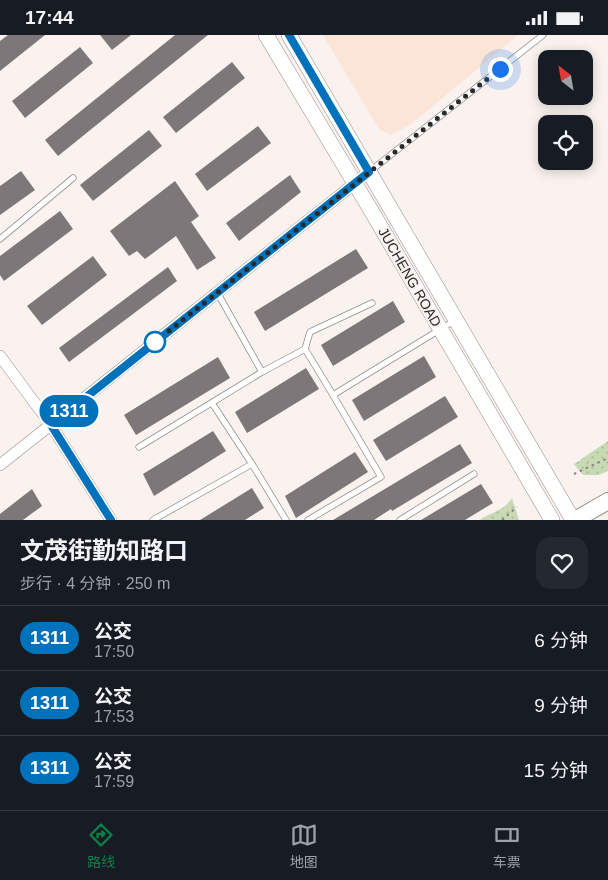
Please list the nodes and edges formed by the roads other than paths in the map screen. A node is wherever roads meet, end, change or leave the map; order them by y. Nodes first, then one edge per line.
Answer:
1 (266, 35) edge
2 (289, 35) edge
3 (543, 35) edge
4 (369, 172) junction
5 (72, 178) dead end
6 (355, 183) junction
7 (0, 239) edge
8 (217, 292) junction
9 (372, 303) dead end
10 (456, 320) junction
11 (440, 329) junction
12 (305, 349) junction
13 (0, 356) edge
14 (262, 372) junction
15 (333, 395) junction
16 (212, 403) junction
17 (51, 425) junction
18 (139, 447) dead end
19 (252, 464) junction
20 (0, 465) edge
21 (474, 474) dead end
22 (608, 501) edge
23 (111, 520) edge
24 (153, 520) edge
25 (286, 520) edge
26 (308, 520) edge
27 (400, 520) edge
28 (552, 520) edge
29 (574, 520) edge

1 - 6 street, JUCHENG ROAD
2 - 4 street, JUCHENG ROAD
3 - 4 lane
4 - 6 street
4 - 10 street, JUCHENG ROAD
5 - 7 lane
6 - 8 street
6 - 11 street, JUCHENG ROAD
8 - 14 lane
8 - 17 street
9 - 12 lane
10 - 11 lane
10 - 29 street, JUCHENG ROAD
11 - 15 lane
11 - 28 street, JUCHENG ROAD
12 - 14 lane
12 - 15 lane
13 - 17 street
14 - 16 lane
15 - 26 lane
16 - 18 lane
16 - 19 lane
17 - 20 street
17 - 23 street
19 - 24 lane
19 - 25 lane
21 - 27 lane
22 - 29 main road

